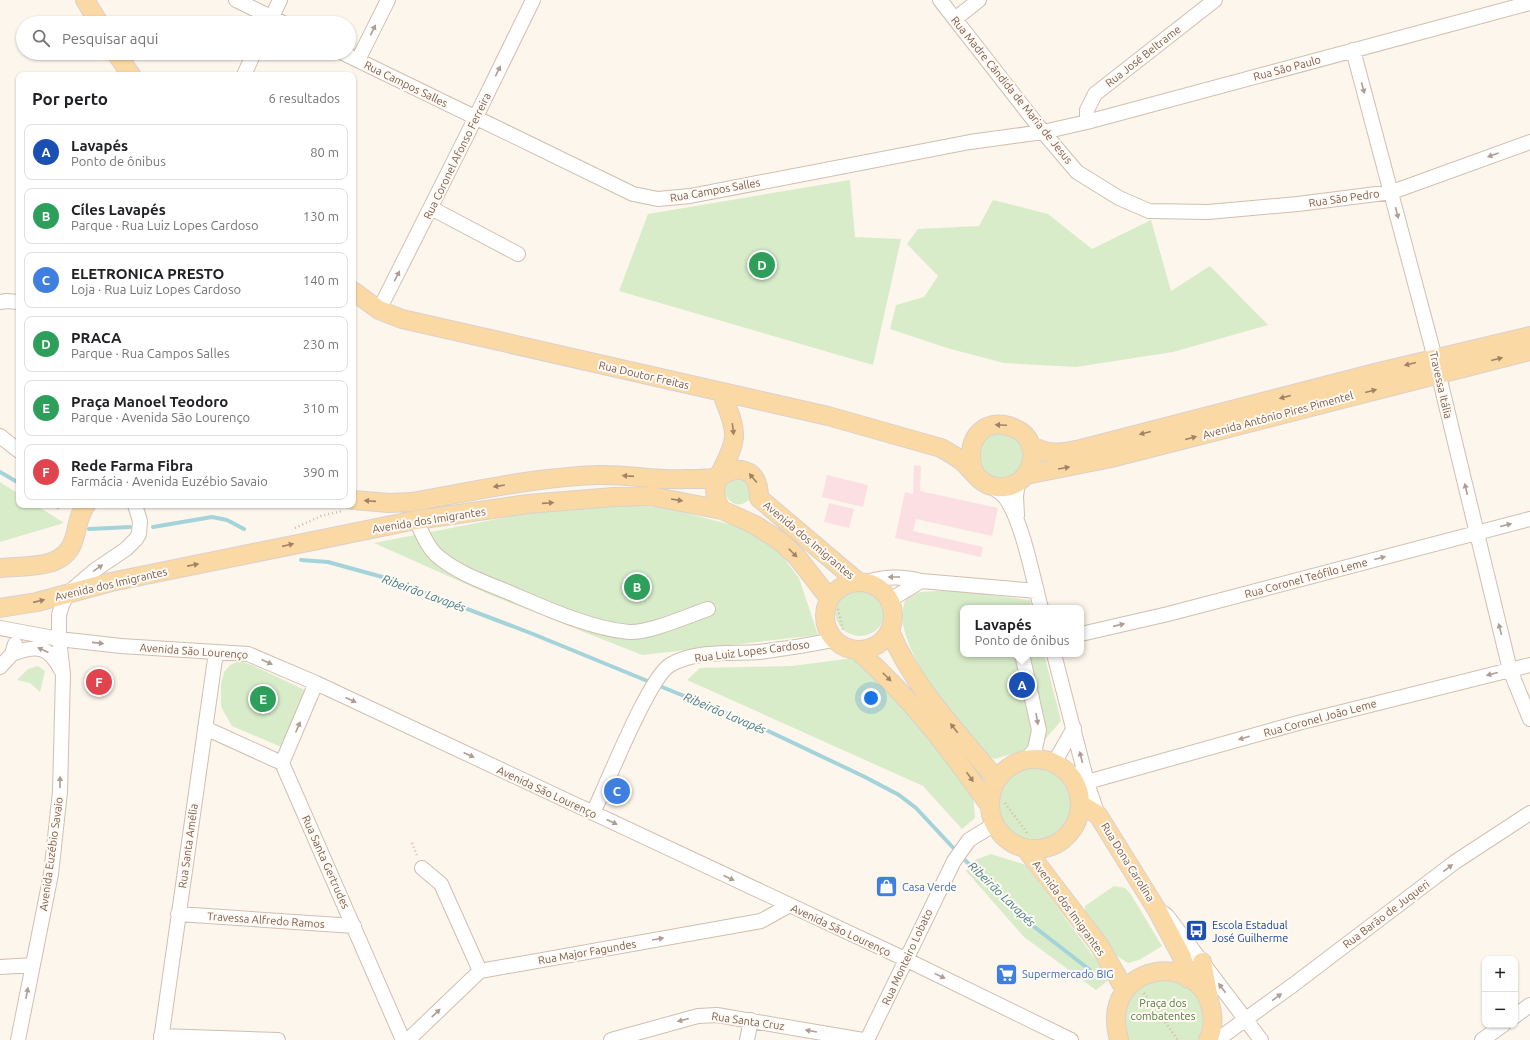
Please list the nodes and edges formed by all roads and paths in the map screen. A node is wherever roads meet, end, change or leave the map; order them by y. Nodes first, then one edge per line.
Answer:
1 (86, 0) edge
2 (236, 0) edge
3 (280, 0) edge
4 (388, 0) edge
5 (532, 0) edge
6 (940, 0) edge
7 (979, 0) edge
8 (1215, 0) edge
9 (1530, 3) edge
10 (95, 16) edge
11 (265, 16) edge
12 (275, 16) edge
13 (955, 19) junction
14 (1353, 50) junction
15 (121, 60) edge
16 (251, 60) edge
17 (358, 60) joint
18 (129, 72) edge
19 (245, 72) edge
20 (476, 118) junction
21 (1086, 122) junction
22 (1043, 132) junction
23 (1530, 142) edge
24 (1392, 192) junction
25 (431, 208) junction
26 (1149, 211) joint
27 (518, 254) dead end
28 (356, 293) edge
29 (0, 302) edge
30 (16, 302) edge
31 (379, 310) junction
32 (1530, 336) edge
33 (1530, 351) edge
34 (1436, 366) junction
35 (721, 392) junction
36 (0, 436) edge
37 (975, 437) junction
38 (1030, 446) junction
39 (941, 448) junction
40 (16, 449) edge
41 (975, 474) junction
42 (719, 477) junction
43 (1022, 479) junction
44 (991, 486) junction
45 (759, 498) junction
46 (356, 500) edge
47 (84, 508) edge
48 (136, 508) edge
49 (728, 512) junction
50 (1530, 519) edge
51 (416, 520) junction
52 (1018, 525) junction
53 (1476, 532) junction
54 (0, 568) edge
55 (862, 581) junction
56 (921, 581) junction
57 (1036, 591) junction
58 (68, 594) junction
59 (830, 598) junction
60 (890, 600) junction
61 (1040, 605) edge
62 (0, 608) edge
63 (708, 609) dead end
64 (4, 628) edge
65 (890, 631) junction
66 (1084, 633) edge
67 (66, 640) junction
68 (834, 640) junction
69 (858, 651) junction
70 (216, 652) junction
71 (12, 654) junction
72 (1023, 657) edge
73 (1055, 657) edge
74 (1530, 665) edge
75 (0, 668) edge
76 (63, 670) junction
77 (1510, 670) junction
78 (316, 683) junction
79 (1530, 719) edge
80 (205, 728) junction
81 (1074, 728) junction
82 (1026, 760) junction
83 (282, 763) junction
84 (1059, 766) junction
85 (997, 780) junction
86 (1084, 793) junction
87 (990, 806) junction
88 (593, 813) junction
89 (1530, 813) edge
90 (995, 824) junction
91 (1025, 848) junction
92 (422, 868) dead end
93 (788, 906) junction
94 (1158, 910) junction
95 (178, 914) junction
96 (354, 926) junction
97 (905, 959) junction
98 (1202, 962) junction
99 (33, 965) junction
100 (0, 966) edge
101 (480, 971) junction
102 (1187, 978) junction
103 (1125, 990) junction
104 (1210, 1005) junction
105 (1530, 1005) edge
106 (1518, 1014) edge
107 (752, 1020) junction
108 (1246, 1020) junction
109 (1499, 1028) edge
110 (1116, 1035) edge
111 (18, 1038) edge
112 (161, 1038) edge
113 (278, 1040) edge
114 (403, 1040) edge
115 (408, 1040) edge
116 (611, 1040) edge
117 (747, 1040) edge
118 (863, 1040) edge
119 (867, 1040) edge
120 (1071, 1040) edge
121 (1208, 1040) edge
122 (1217, 1040) edge
123 (1261, 1040) edge
124 (1482, 1040) edge

1 - 10 main road
2 - 11 street
3 - 12 street
17 -> 4 street
20 -> 5 street, Rua Coronel Afonso Ferreira
6 - 13 street, Rua Madre Cândida de Maria de Jesus
7 - 13 street
8 - 21 street, Rua José Beltrame
9 - 14 street, Rua São Paulo
13 - 22 street, Rua Madre Cândida de Maria de Jesus
14 - 21 street, Rua São Paulo
14 -> 24 street, Travessa Itália
15 - 18 main road
16 - 19 street
17 - 20 street, Rua Campos Salles
20 - 22 street, Rua Campos Salles
20 - 25 street, Rua Coronel Afonso Ferreira
21 - 22 street, Rua São Paulo
22 - 26 street, Rua Madre Cândida de Maria de Jesus
23 -> 24 street, Rua São Pedro
24 - 26 street, Rua São Pedro
24 -> 34 street, Travessa Itália
25 - 27 street
31 -> 25 street, Rua Coronel Afonso Ferreira
28 - 31 main road, Rua Doutor Freitas
29 - 30 street
31 - 35 main road, Rua Doutor Freitas
32 - 34 main road, Avenida Antônio Pires Pimentel
34 -> 33 main road, Avenida Antônio Pires Pimentel
34 -> 38 main road, Avenida Antônio Pires Pimentel
43 -> 34 main road, Avenida Antônio Pires Pimentel
53 -> 34 street, Travessa Itália
35 - 39 main road, Rua Doutor Freitas
35 -> 42 main road
36 - 40 street
38 -> 37 main road
37 - 39 main road, Rua Doutor Freitas
37 - 41 main road
38 - 43 main road
39 - 41 main road, Rua Doutor Freitas
41 - 44 main road
45 -> 42 main road, Avenida dos Imigrantes
42 -> 46 main road, Avenida dos Imigrantes
42 - 49 main road
43 - 44 main road, Avenida Antônio Pires Pimentel
43 - 52 street
44 - 52 street
45 - 49 main road
45 - 55 main road, Avenida dos Imigrantes
47 - 54 main road
58 -> 48 street
51 -> 49 main road, Avenida dos Imigrantes
49 -> 59 main road, Avenida dos Imigrantes
53 -> 50 street, Rua Coronel Teófilo Leme
58 -> 51 main road, Avenida dos Imigrantes
51 - 63 street
52 - 57 street
66 -> 53 street, Rua Coronel Teófilo Leme
77 -> 53 street, Travessa Itália
56 -> 55 street
55 - 59 main road, Avenida dos Imigrantes
55 - 60 main road, Avenida dos Imigrantes
56 - 57 street
56 - 60 street
57 - 61 street
62 -> 58 main road, Avenida dos Imigrantes
58 - 67 street, Avenida Euzébio Savaio
59 - 68 main road
60 - 65 main road
64 - 67 street, Avenida São Lourenço
64 - 71 street
65 - 69 main road
85 -> 65 main road
67 -> 70 street, Avenida São Lourenço
67 - 76 street, Avenida Euzébio Savaio
68 - 69 main road, Avenida dos Imigrantes
68 - 88 street, Rua Luiz Lopes Cardoso
69 -> 87 main road, Avenida dos Imigrantes
70 -> 78 street, Avenida São Lourenço
70 - 80 street, Rua Santa Amélia
71 - 75 street
76 -> 71 street
72 -> 82 street
73 - 81 street
74 - 77 street, Rua Coronel João Leme
99 -> 76 street, Avenida Euzébio Savaio
77 - 79 street, Travessa Itália
77 -> 86 street, Rua Coronel João Leme
83 -> 78 street
78 -> 88 street, Avenida São Lourenço
80 - 83 street
80 - 95 street, Rua Santa Amélia
81 - 84 street
86 -> 81 street
82 - 84 main road, Avenida dos Imigrantes
82 - 85 main road, Avenida dos Imigrantes
83 - 96 street, Rua Santa Gertrudes
84 - 86 main road
85 - 87 main road, Avenida dos Imigrantes
86 - 91 main road, Avenida dos Imigrantes
86 - 94 main road, Rua Dona Carolina
87 - 90 main road, Avenida dos Imigrantes
88 -> 93 street, Avenida São Lourenço
108 -> 89 street, Rua Barão de Juqueri
90 - 91 main road, Avenida dos Imigrantes
90 - 97 street, Rua Monteiro Lobato
91 - 103 main road, Avenida dos Imigrantes
92 - 101 street
93 - 97 street, Avenida São Lourenço
101 -> 93 street, Rua Major Fagundes
94 - 98 street, Rua Dona Carolina
94 - 102 main road, Rua Dona Carolina
95 - 96 street, Travessa Alfredo Ramos
95 - 112 street, Rua Santa Amélia
96 - 114 street, Rua Santa Gertrudes
97 - 119 street, Rua Monteiro Lobato
97 -> 120 street, Avenida São Lourenço
98 - 104 main road
108 -> 98 street, Rua Dona Carolina
99 - 100 street
111 -> 99 street, Avenida Euzébio Savaio
115 -> 101 street
102 - 103 main road
102 - 104 main road
103 - 110 main road
104 - 121 main road
105 - 106 street
107 -> 116 street, Rua Santa Cruz
107 - 117 street
118 -> 107 street, Rua Santa Cruz
108 - 122 street
108 - 123 street, Rua Dona Carolina
109 - 124 street
112 - 113 street

